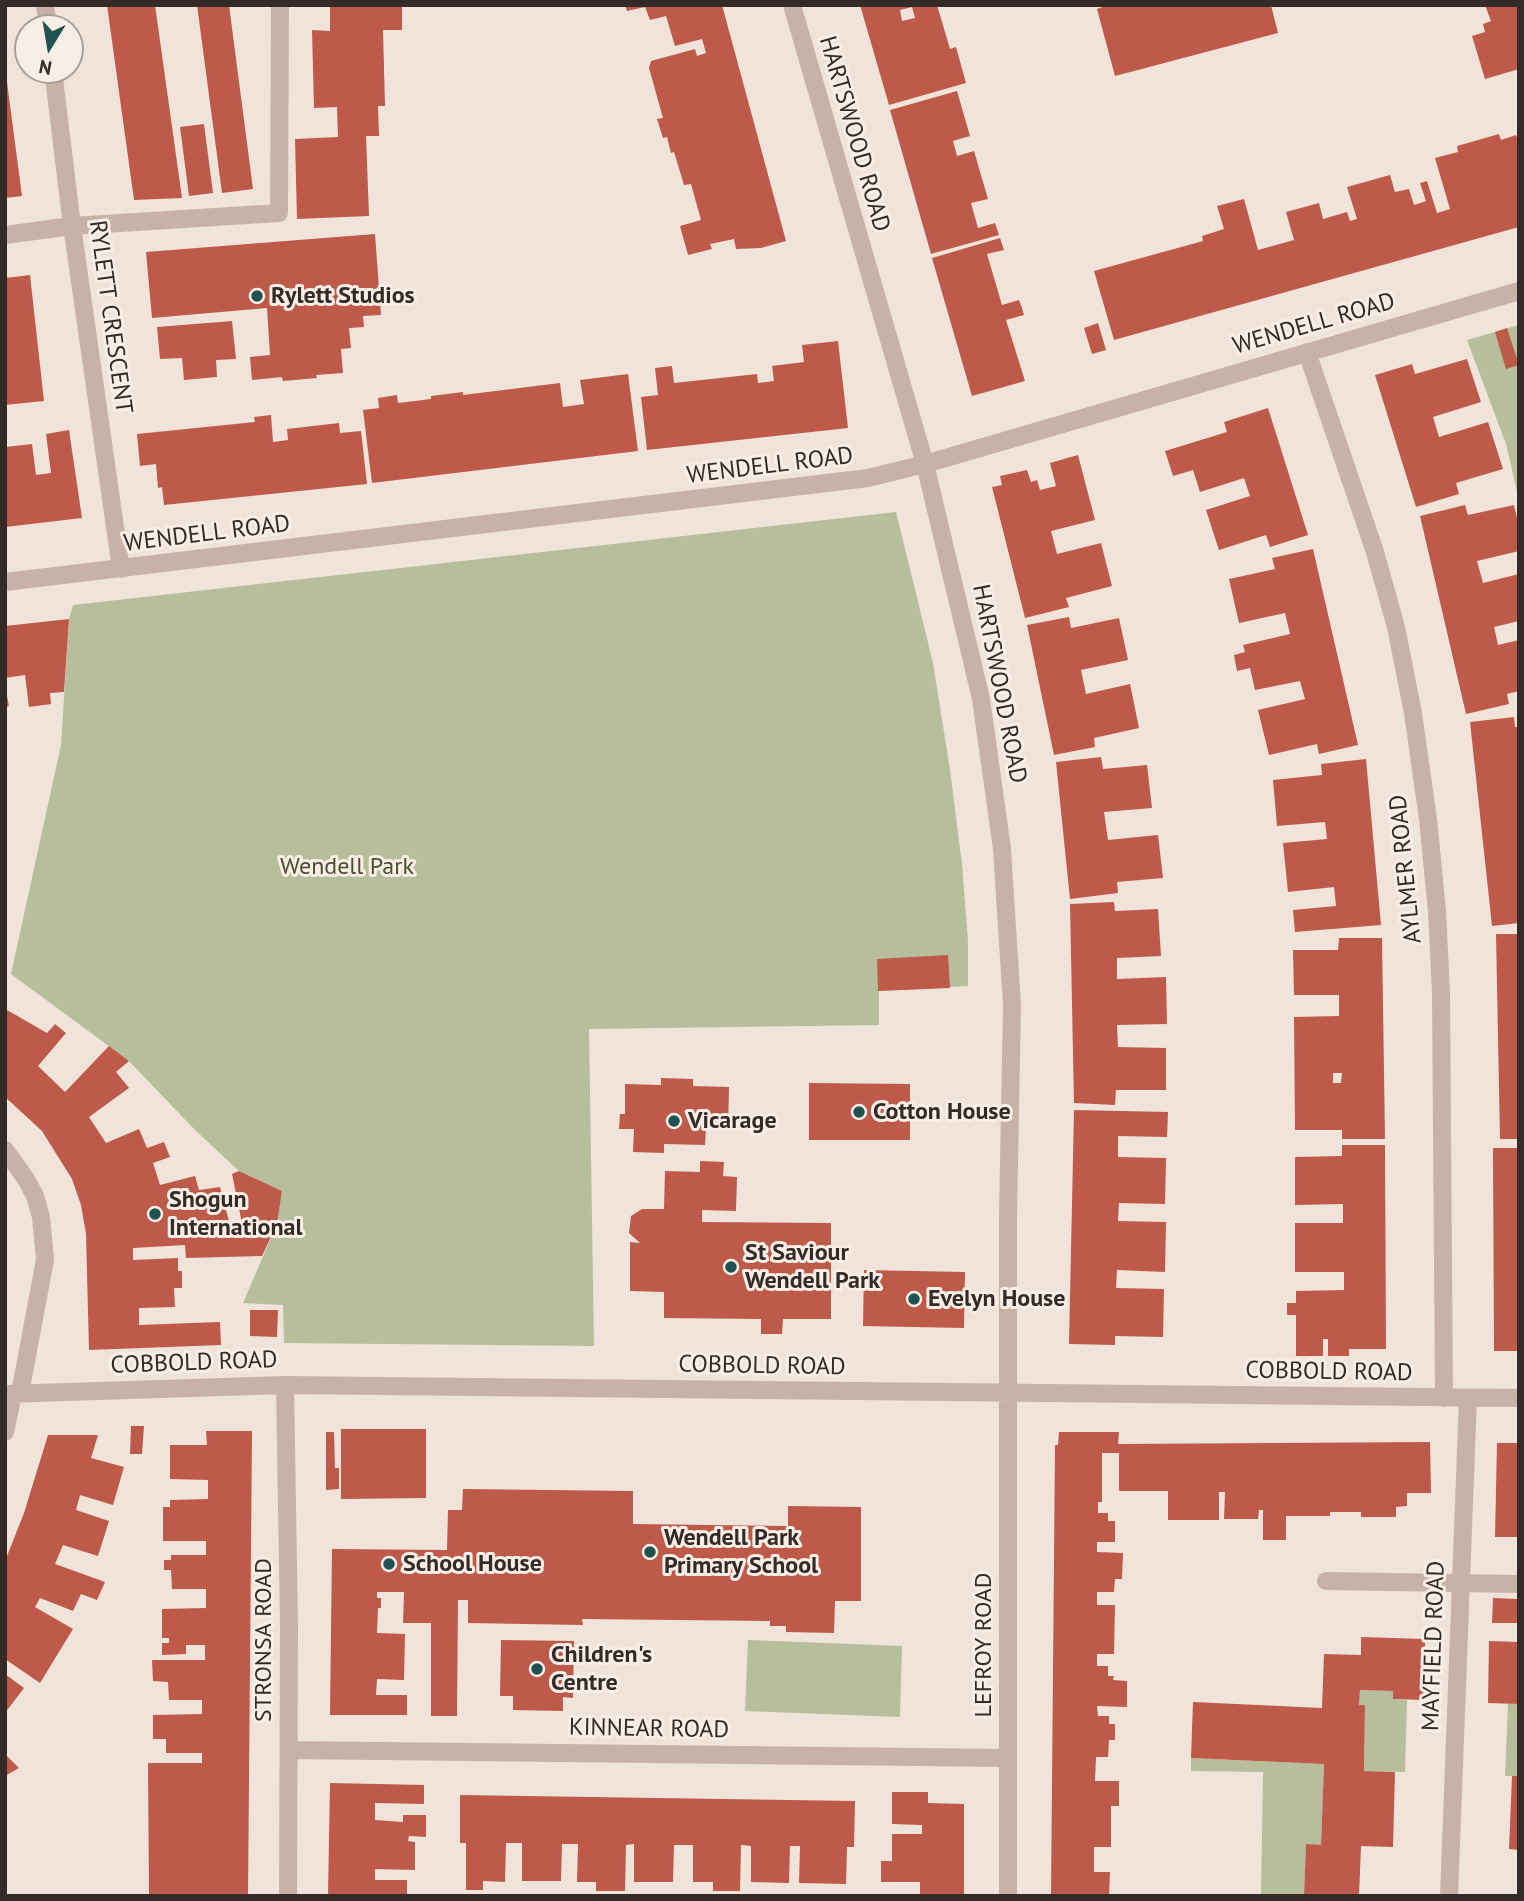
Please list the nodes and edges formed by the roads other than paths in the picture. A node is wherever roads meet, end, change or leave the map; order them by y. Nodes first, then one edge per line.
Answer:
1 (280, 5) edge
2 (792, 5) edge
3 (56, 84) edge
4 (72, 226) junction
5 (5, 234) edge
6 (1519, 291) edge
7 (1307, 352) junction
8 (925, 464) junction
9 (121, 569) junction
10 (5, 582) edge
11 (5, 1150) edge
12 (285, 1385) junction
13 (13, 1393) edge
14 (1008, 1393) junction
15 (1444, 1398) junction
16 (1468, 1398) junction
17 (1519, 1398) edge
18 (5, 1432) edge
19 (1326, 1581) dead end
20 (1461, 1583) junction
21 (1519, 1584) edge
22 (289, 1749) junction
23 (1008, 1758) junction
24 (288, 1896) edge
25 (1008, 1896) edge
26 (1449, 1896) edge

1 - 4 street
2 - 8 street, HARTSWOOD ROAD
3 - 4 street, RYLETT CRESCENT
4 - 5 street
4 - 9 street, RYLETT CRESCENT
6 - 7 street, WENDELL ROAD
7 - 8 street, WENDELL ROAD
7 - 15 street, AYLMER ROAD
8 - 9 street, WENDELL ROAD
8 - 14 street, HARTSWOOD ROAD
9 - 10 street, WENDELL ROAD
11 - 13 street
12 - 13 street, COBBOLD ROAD
12 - 14 street, COBBOLD ROAD
12 - 22 street, STRONSA ROAD
13 - 18 street
14 - 15 street, COBBOLD ROAD
14 - 23 street, LEFROY ROAD
15 - 16 street, COBBOLD ROAD
16 - 17 street, COBBOLD ROAD
16 - 20 street, MAYFIELD ROAD
19 - 20 street
20 - 21 street
20 - 26 street, MAYFIELD ROAD
22 - 23 street, KINNEAR ROAD
22 - 24 street, STRONSA ROAD
23 - 25 street, LEFROY ROAD

